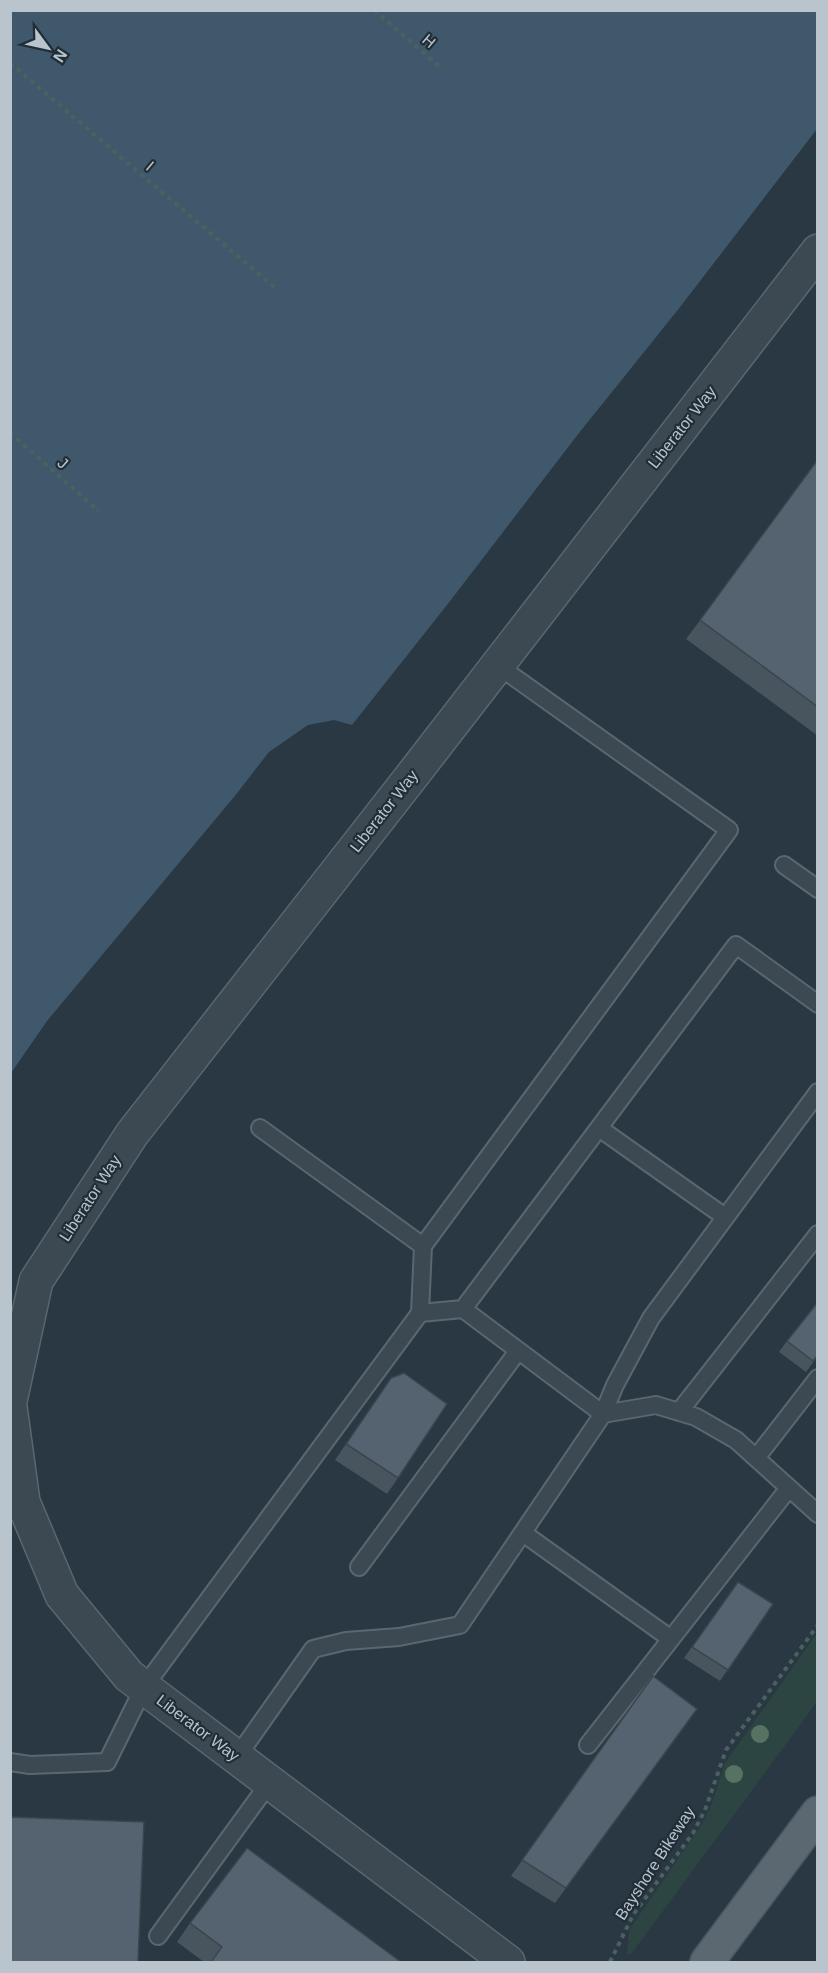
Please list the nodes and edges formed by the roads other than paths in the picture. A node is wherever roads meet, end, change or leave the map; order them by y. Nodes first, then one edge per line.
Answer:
1 (818, 251) edge
2 (497, 665) junction
3 (784, 865) dead end
4 (818, 889) edge
5 (818, 1004) edge
6 (818, 1092) edge
7 (260, 1128) dead end
8 (599, 1128) junction
9 (725, 1217) junction
10 (818, 1234) edge
11 (423, 1246) junction
12 (463, 1309) junction
13 (420, 1313) junction
14 (518, 1351) junction
15 (818, 1378) edge
16 (10, 1401) edge
17 (10, 1407) edge
18 (679, 1412) junction
19 (603, 1414) junction
20 (756, 1458) junction
21 (789, 1488) junction
22 (818, 1514) edge
23 (523, 1533) junction
24 (359, 1567) dead end
25 (671, 1640) junction
26 (144, 1687) junction
27 (588, 1744) dead end
28 (237, 1757) junction
29 (10, 1762) edge
30 (270, 1782) junction
31 (818, 1813) edge
32 (158, 1936) dead end
33 (508, 1962) edge
34 (707, 1962) edge

1 - 2 street, Liberator Way
2 - 11 lane
2 - 16 street, Liberator Way
3 - 4 lane
5 - 8 lane
6 - 9 lane
7 - 11 lane
8 - 9 lane
8 - 12 lane
9 - 19 lane
10 - 18 lane
11 - 13 lane
12 - 13 lane
12 - 14 lane
13 - 26 lane
14 - 19 lane
14 - 24 lane
15 - 20 lane
17 - 26 street, Liberator Way
18 - 19 lane
18 - 20 lane
19 - 23 lane
20 - 21 lane
21 - 22 lane
21 - 25 lane
23 - 25 lane
23 - 28 lane
25 - 27 lane
26 - 28 street, Liberator Way
26 - 29 lane
28 - 30 street, Liberator Way
30 - 32 lane
30 - 33 street, Liberator Way
31 - 34 main road

